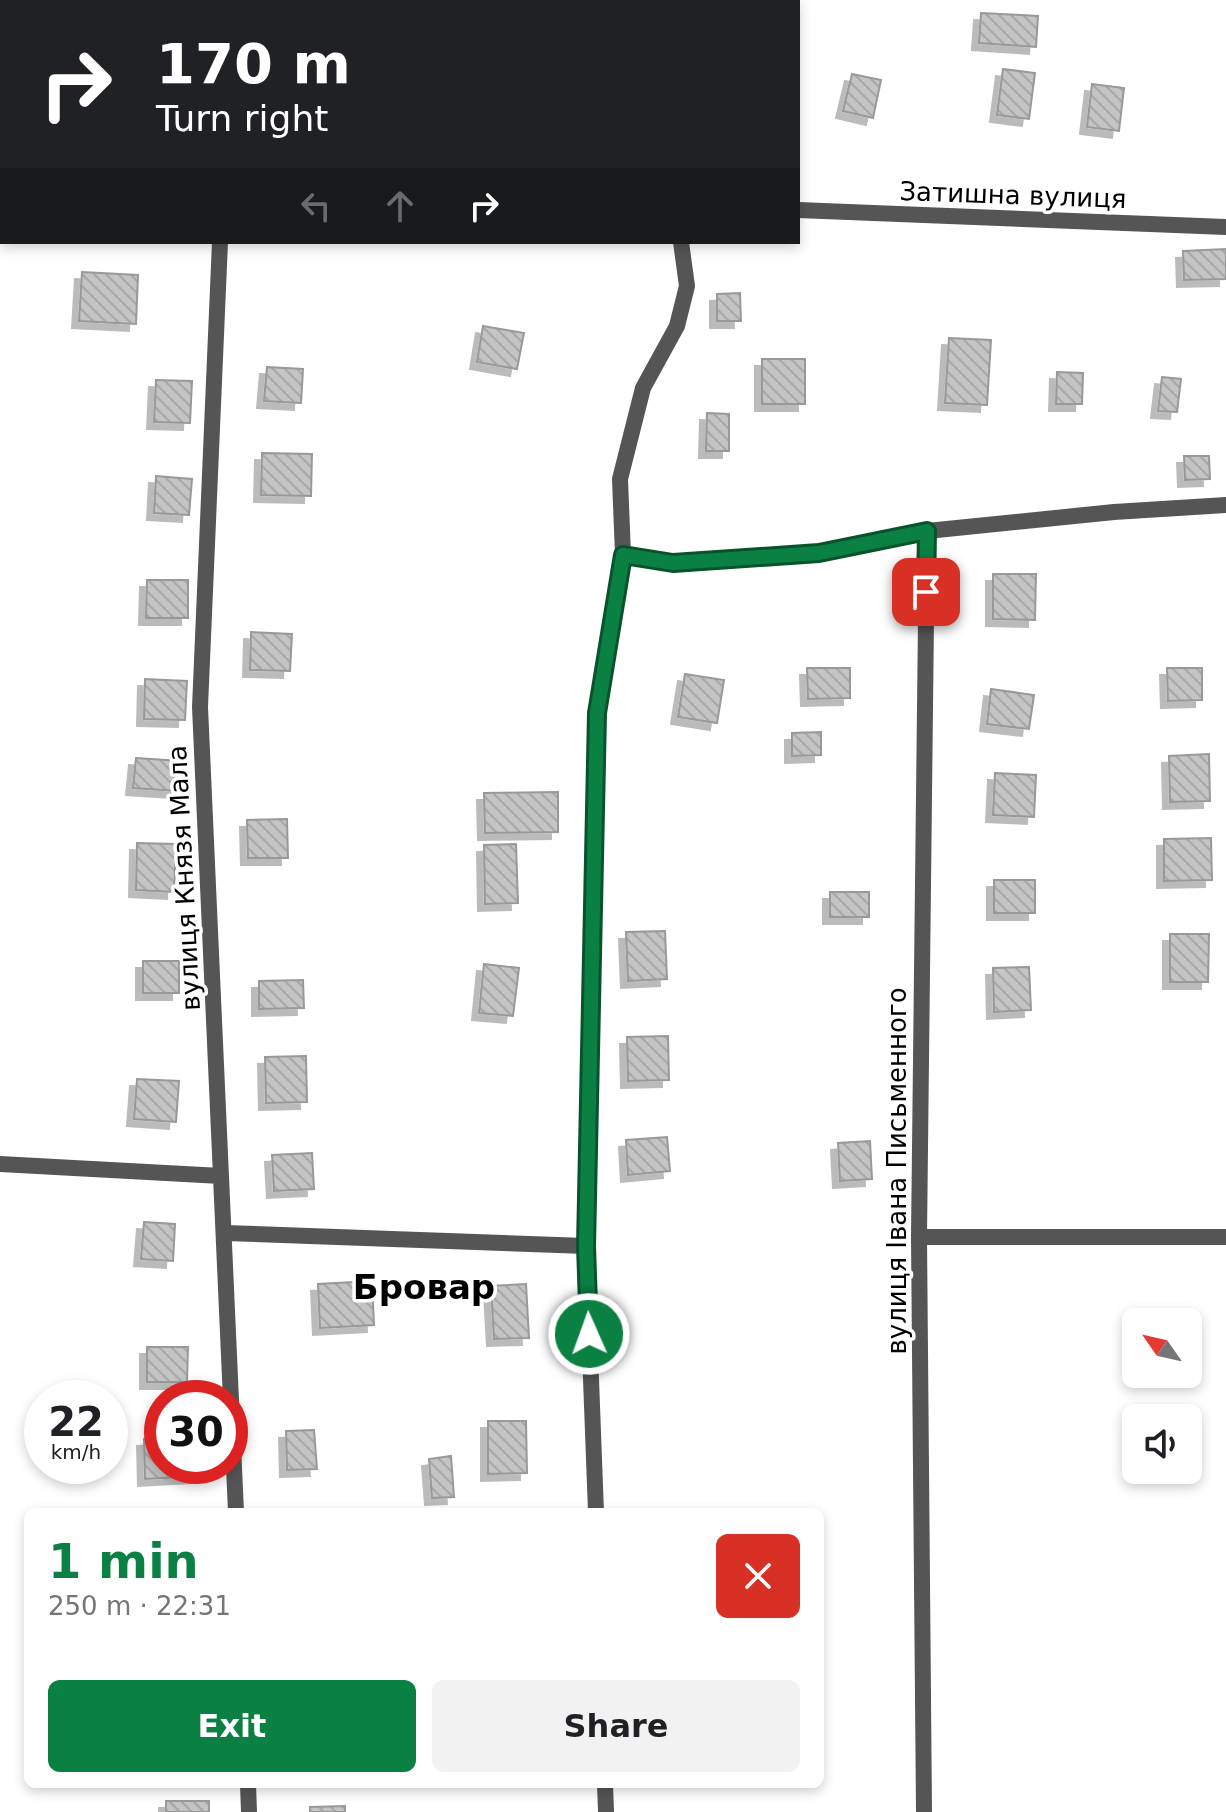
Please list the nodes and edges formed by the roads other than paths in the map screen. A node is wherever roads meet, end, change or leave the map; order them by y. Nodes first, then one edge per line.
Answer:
1 (800, 210) edge
2 (1226, 227) edge
3 (220, 244) edge
4 (681, 244) edge
5 (1226, 505) edge
6 (927, 531) junction
7 (623, 555) junction
8 (0, 1164) edge
9 (221, 1176) junction
10 (225, 1233) junction
11 (919, 1237) junction
12 (1226, 1237) edge
13 (586, 1246) junction
14 (236, 1508) edge
15 (596, 1508) edge
16 (248, 1788) edge
17 (605, 1788) edge
18 (249, 1812) edge
19 (606, 1812) edge
20 (924, 1812) edge

1 - 2 street, Затишна вулиця
3 - 9 street, вулиця Князя Мала
4 - 7 street
5 - 6 street
6 - 7 street
6 - 11 street, вулиця Івана Письменного
7 - 13 street
8 - 9 street
9 - 10 street, вулиця Князя Мала
10 - 13 street
10 - 14 street, вулиця Князя Мала
11 - 12 street
11 - 20 street, вулиця Івана Письменного
13 - 15 street
16 - 18 street
17 - 19 street

